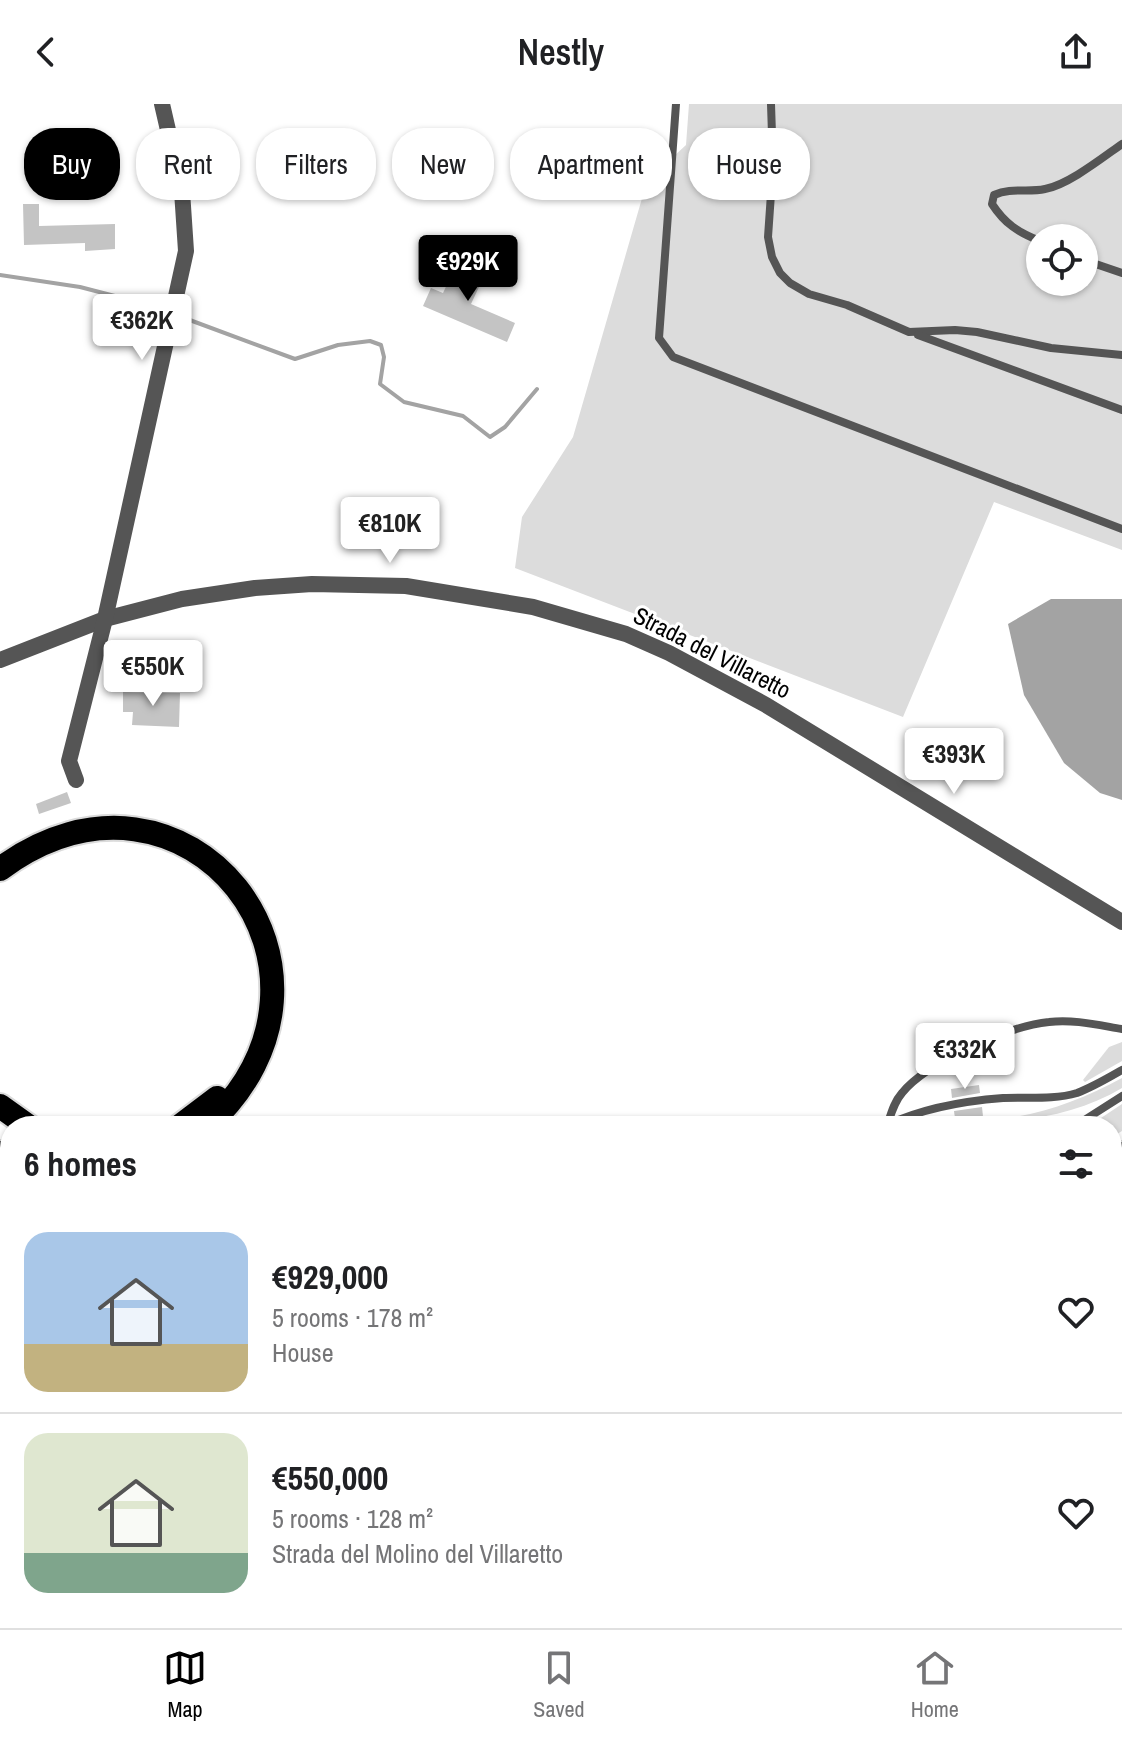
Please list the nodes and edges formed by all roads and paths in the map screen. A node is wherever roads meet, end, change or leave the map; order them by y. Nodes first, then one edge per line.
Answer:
1 (162, 104) edge
2 (676, 104) edge
3 (771, 104) edge
4 (1122, 144) edge
5 (1026, 235) edge
6 (1098, 265) edge
7 (1122, 273) edge
8 (909, 332) junction
9 (1122, 355) edge
10 (1122, 410) edge
11 (1122, 529) edge
12 (105, 619) junction
13 (0, 660) edge
14 (76, 780) dead end
15 (0, 869) edge
16 (1122, 922) edge
17 (1122, 1029) edge
18 (264, 1035) junction
19 (1122, 1070) edge
20 (1122, 1096) edge
21 (193, 1116) edge
22 (218, 1116) edge
23 (890, 1116) edge
24 (909, 1116) edge
25 (1091, 1116) edge

1 - 12 street
2 - 11 lane
3 - 8 lane
4 - 5 lane
6 - 7 lane
8 - 9 lane
8 - 10 lane
12 - 13 street, Strada del Villaretto
12 - 14 street
12 - 16 street, Strada del Villaretto
15 - 18 highway
17 - 23 lane
18 - 21 highway
18 - 22 highway
19 - 24 lane
20 - 25 lane

